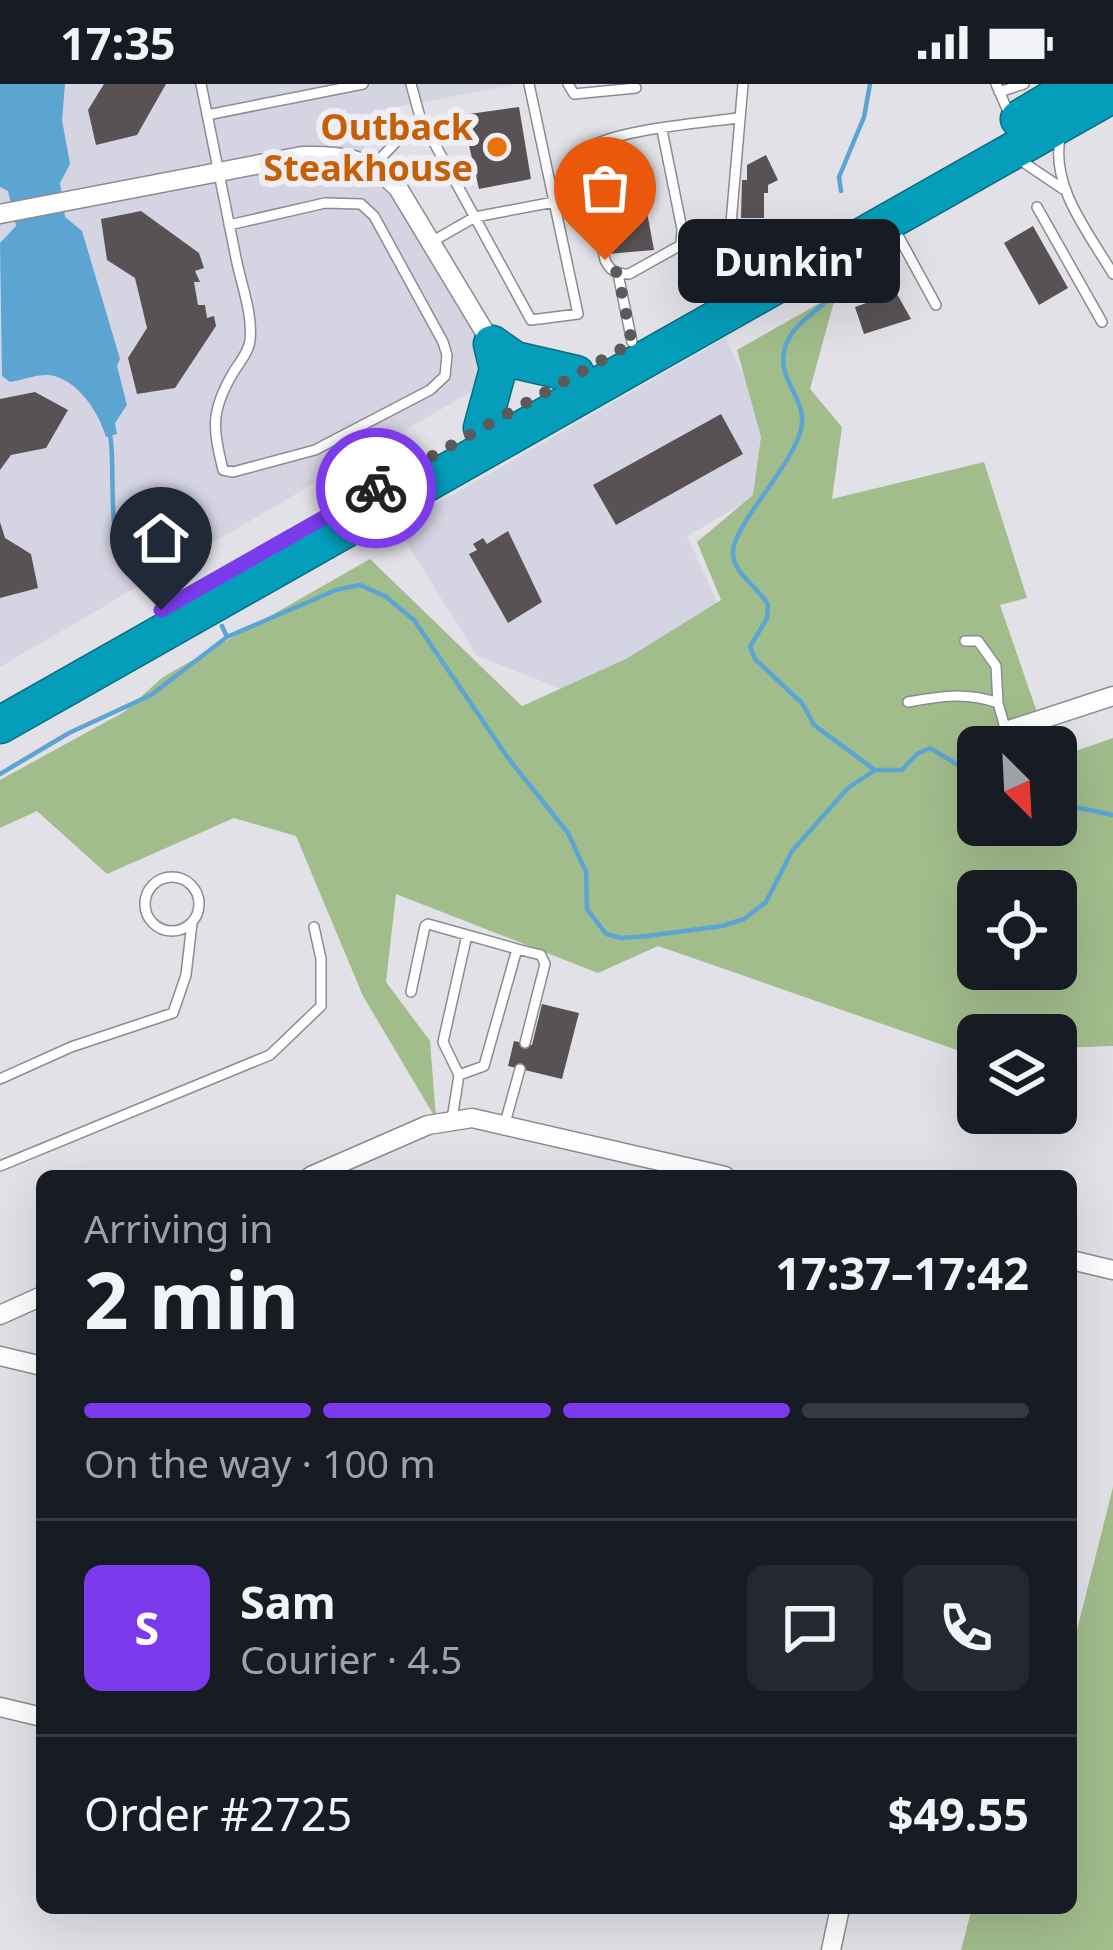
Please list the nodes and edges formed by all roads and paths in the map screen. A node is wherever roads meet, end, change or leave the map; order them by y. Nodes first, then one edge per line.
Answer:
1 (201, 84) edge
2 (363, 84) edge
3 (411, 84) edge
4 (529, 84) edge
5 (568, 84) edge
6 (743, 84) edge
7 (636, 88) dead end
8 (1113, 94) edge
9 (1050, 95) edge
10 (1004, 113) edge
11 (207, 115) junction
12 (420, 117) junction
13 (737, 118) junction
14 (662, 130) junction
15 (373, 166) junction
16 (218, 171) junction
17 (1065, 190) junction
18 (554, 202) junction
19 (1037, 207) dead end
20 (0, 214) edge
21 (475, 217) junction
22 (889, 219) junction
23 (229, 225) junction
24 (433, 242) junction
25 (682, 245) junction
26 (738, 266) junction
27 (618, 274) junction
28 (1113, 274) edge
29 (936, 305) dead end
30 (1102, 322) dead end
31 (632, 343) junction
32 (492, 344) junction
33 (577, 374) junction
34 (482, 428) junction
35 (965, 641) dead end
36 (1113, 696) edge
37 (0, 702) edge
38 (908, 702) dead end
39 (998, 703) junction
40 (0, 725) edge
41 (1005, 726) edge
42 (1021, 726) edge
43 (192, 923) junction
44 (314, 927) dead end
45 (467, 935) junction
46 (517, 949) junction
47 (411, 992) dead end
48 (525, 1043) dead end
49 (520, 1069) dead end
50 (459, 1075) junction
51 (0, 1079) edge
52 (452, 1119) junction
53 (505, 1123) junction
54 (0, 1166) edge
55 (324, 1170) edge
56 (699, 1170) edge
57 (1077, 1261) edge
58 (1113, 1270) edge
59 (36, 1299) edge
60 (0, 1315) edge
61 (0, 1356) edge
62 (36, 1365) edge
63 (0, 1707) edge
64 (36, 1716) edge
65 (837, 1914) edge
66 (831, 1950) edge

1 - 11 lane
2 - 11 lane
3 - 12 lane
4 - 18 lane
5 - 7 lane
6 - 13 lane
8 - 9 highway
9 - 10 highway
9 - 17 lane
10 - 17 lane
10 - 22 highway
10 - 26 highway
11 - 16 lane
12 - 15 lane
12 - 21 lane
13 - 14 lane
13 - 26 lane
14 - 25 lane
14 - 27 lane
15 - 16 street
15 - 24 street
16 - 20 street
16 - 23 lane
17 - 28 lane
18 - 21 lane
18 - 21 lane
19 - 30 lane
21 - 24 lane
22 - 29 lane
22 - 40 highway
23 - 23 lane
24 - 32 street
25 - 26 lane
25 - 27 lane
26 - 31 highway
27 - 31 lane
31 - 33 highway
32 - 33 highway
32 - 34 highway
33 - 34 highway
34 - 37 highway
35 - 39 lane
36 - 42 street
38 - 39 lane
39 - 41 lane
43 - 43 lane
43 - 51 lane
44 - 54 lane
45 - 46 lane
45 - 47 lane
45 - 50 lane
46 - 48 lane
46 - 50 lane
49 - 53 lane
50 - 52 lane
52 - 53 street
52 - 55 street
53 - 56 street
57 - 58 street
59 - 60 street
61 - 62 street
63 - 64 street
65 - 66 street

